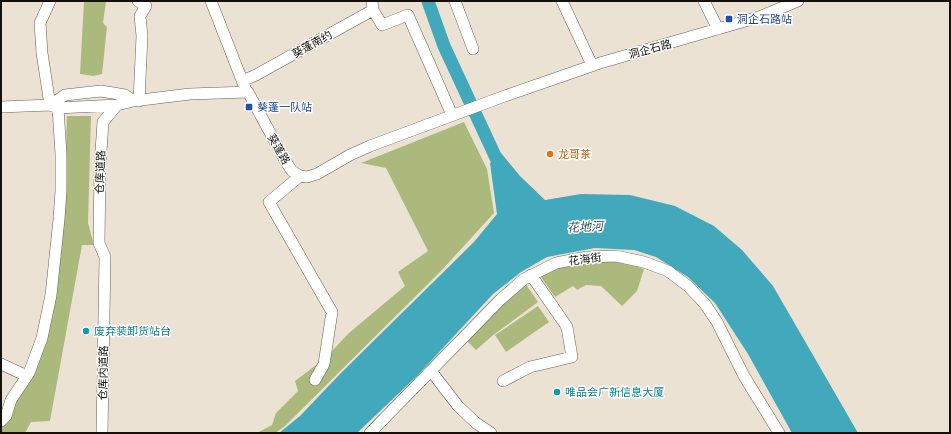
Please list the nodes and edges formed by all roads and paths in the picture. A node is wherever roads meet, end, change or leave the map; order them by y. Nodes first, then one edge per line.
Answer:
1 (50, 1) edge
2 (138, 1) edge
3 (211, 1) edge
4 (455, 1) edge
5 (562, 1) edge
6 (704, 1) edge
7 (798, 1) edge
8 (372, 5) edge
9 (718, 29) junction
10 (473, 49) dead end
11 (592, 65) junction
12 (242, 81) junction
13 (248, 92) junction
14 (136, 101) junction
15 (117, 105) junction
16 (54, 106) junction
17 (1, 107) edge
18 (453, 114) junction
19 (300, 176) junction
20 (99, 243) joint
21 (531, 275) junction
22 (1, 364) edge
23 (431, 371) junction
24 (27, 376) junction
25 (315, 380) dead end
26 (503, 381) dead end
27 (1, 421) edge
28 (102, 433) edge
29 (370, 433) edge
30 (491, 433) edge
31 (779, 433) edge

1 - 16 street
2 - 14 street
3 - 12 street, 葵蓬路
4 - 10 street
5 - 11 street
6 - 9 street
7 - 9 street, 洞企石路
8 - 12 street, 葵蓬南约
8 - 18 street
9 - 11 street, 洞企石路
11 - 18 street, 洞企石路
12 - 13 street, 葵蓬路
13 - 14 street
13 - 19 street, 葵蓬路
14 - 15 street
14 - 16 street
15 - 16 street
15 - 20 street, 仓库道路
16 - 17 street
16 - 24 street
18 - 19 street
19 - 25 street
20 - 28 street, 仓库内道路
21 - 23 street, 花海街
21 - 26 street
21 - 31 street, 花海街
22 - 24 street
23 - 29 street, 花海街
23 - 30 street
24 - 27 street

